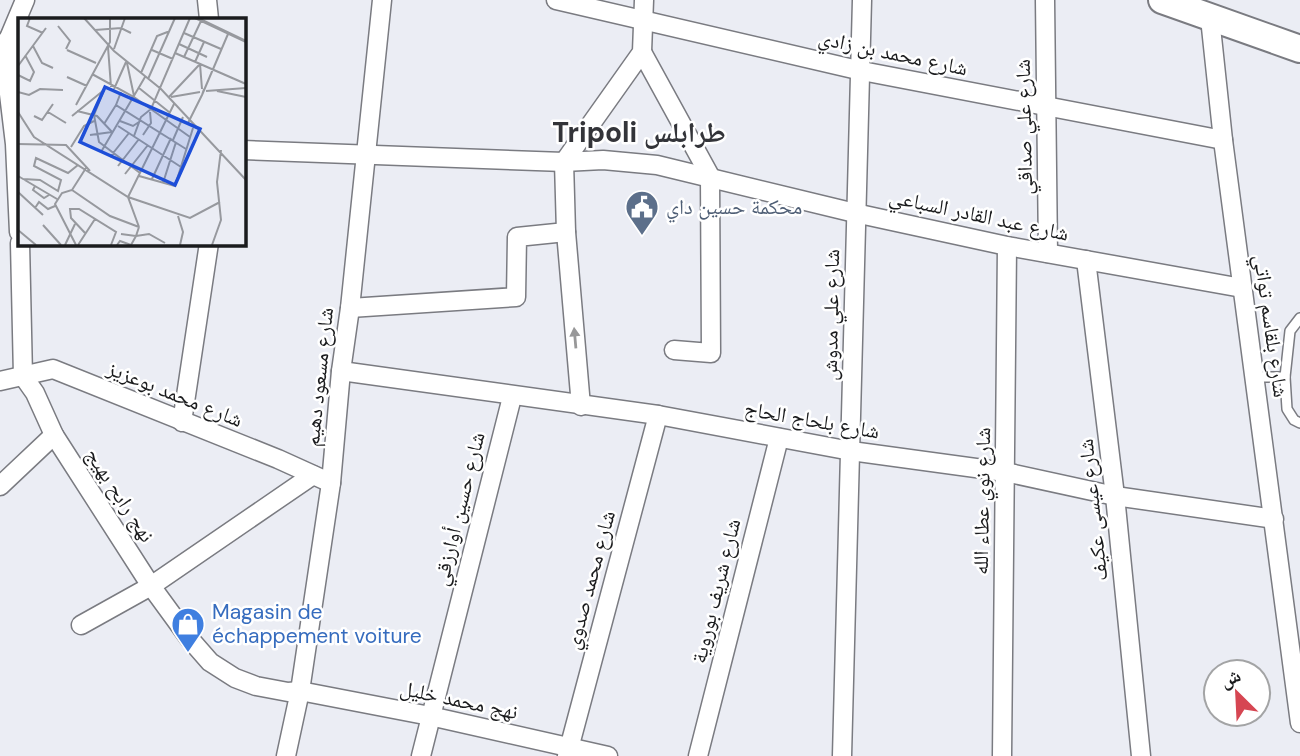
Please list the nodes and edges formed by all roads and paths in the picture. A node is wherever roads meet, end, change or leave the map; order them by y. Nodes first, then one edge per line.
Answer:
1 (24, 0) edge
2 (207, 0) edge
3 (382, 0) edge
4 (556, 0) edge
5 (644, 0) edge
6 (862, 0) edge
7 (1045, 0) edge
8 (1162, 0) edge
9 (209, 18) edge
10 (1210, 18) junction
11 (645, 19) junction
12 (4, 44) edge
13 (1300, 49) edge
14 (642, 52) junction
15 (862, 71) junction
16 (1046, 107) junction
17 (1223, 140) junction
18 (245, 150) edge
19 (364, 155) junction
20 (564, 162) junction
21 (709, 176) junction
22 (18, 210) edge
23 (855, 213) junction
24 (566, 232) junction
25 (20, 245) edge
26 (209, 245) edge
27 (1007, 246) junction
28 (1048, 253) junction
29 (1086, 260) junction
30 (1242, 288) junction
31 (350, 308) junction
32 (1300, 318) edge
33 (674, 349) dead end
34 (341, 371) junction
35 (23, 376) junction
36 (1255, 377) junction
37 (1285, 377) junction
38 (0, 381) edge
39 (512, 397) junction
40 (581, 406) junction
41 (658, 415) junction
42 (182, 422) junction
43 (1300, 424) edge
44 (54, 435) junction
45 (779, 438) junction
46 (851, 451) junction
47 (1005, 472) junction
48 (313, 475) junction
49 (331, 483) junction
50 (0, 486) edge
51 (1115, 496) junction
52 (1274, 519) junction
53 (151, 586) junction
54 (81, 625) dead end
55 (300, 691) junction
56 (430, 716) junction
57 (1300, 723) edge
58 (568, 752) edge
59 (286, 756) edge
60 (421, 756) edge
61 (608, 756) edge
62 (698, 756) edge
63 (842, 756) edge
64 (1002, 756) edge
65 (1142, 756) edge

1 - 12 street
2 - 9 street
3 - 19 street, شارع مسعود دهيم
4 - 11 street, شارع محمد بن زادي
5 - 11 street
6 - 15 street, شارع علي مدوش
7 - 16 street, شارع علي صداقي
8 - 10 main road
10 - 13 main road
10 - 17 street, شارع بلقاسم تواتي
11 - 14 street
11 - 15 street, شارع محمد بن زادي
12 - 22 street
14 - 20 street
14 - 21 street
15 - 16 street, شارع محمد بن زادي
15 - 23 street, شارع علي مدوش
16 - 17 street, شارع محمد بن زادي
16 - 28 street, شارع علي صداقي
17 - 30 street, شارع بلقاسم تواتي
18 - 19 street, شارع عبد القادر السباعي
19 - 20 street, شارع عبد القادر السباعي
19 - 31 street, شارع مسعود دهيم
20 - 21 street, شارع عبد القادر السباعي
20 - 24 street
21 - 23 street, شارع عبد القادر السباعي
21 - 33 street
23 - 27 street, شارع عبد القادر السباعي
23 - 46 street, شارع علي مدوش
24 - 31 street
40 -> 24 street
25 - 35 street, نهج رابح بهيج
26 - 42 street
27 - 28 street, شارع عبد القادر السباعي
27 - 47 street, شارع نوي عطاء الله
28 - 29 street, شارع عبد القادر السباعي
29 - 30 street, شارع عبد القادر السباعي
29 - 51 street, شارع عيسى عكيف
30 - 36 street, شارع بلقاسم تواتي
31 - 34 street, شارع مسعود دهيم
32 - 37 lane
34 - 39 street, شارع بلحاج الحاج
34 - 49 street, شارع مسعود دهيم
35 - 38 street, شارع محمد بوعزيز
35 - 42 street, شارع محمد بوعزيز
35 - 44 street, نهج رابح بهيج
36 - 37 lane
36 - 52 street, شارع بلقاسم تواتي
37 - 43 lane
39 - 40 street, شارع بلحاج الحاج
39 - 56 street, شارع حسين أوارزقي
40 - 41 street, شارع بلحاج الحاج
41 - 45 street, شارع بلحاج الحاج
41 - 58 street, شارع محمد صدوي
42 - 48 street, شارع محمد بوعزيز
44 - 50 street
44 - 53 street, نهج رابح بهيج
45 - 46 street, شارع بلحاج الحاج
45 - 62 street, شارع شريف بوروية
46 - 47 street, شارع بلحاج الحاج
46 - 63 street, شارع علي مدوش
47 - 51 street, شارع بلحاج الحاج
47 - 64 street, شارع نوي عطاء الله
48 - 49 street, شارع محمد بوعزيز
48 - 53 street
49 - 55 street, شارع مسعود دهيم
51 - 52 street, شارع بلحاج الحاج
51 - 65 street, شارع عيسى عكيف
52 - 57 street, شارع بلقاسم تواتي
53 - 54 street
53 - 55 street, نهج رابح بهيج
55 - 56 street, نهج محمد خليل
55 - 59 street, شارع مسعود دهيم
56 - 58 street, نهج محمد خليل
56 - 60 street, شارع حسين أوارزقي
58 - 61 street, نهج محمد خليل

